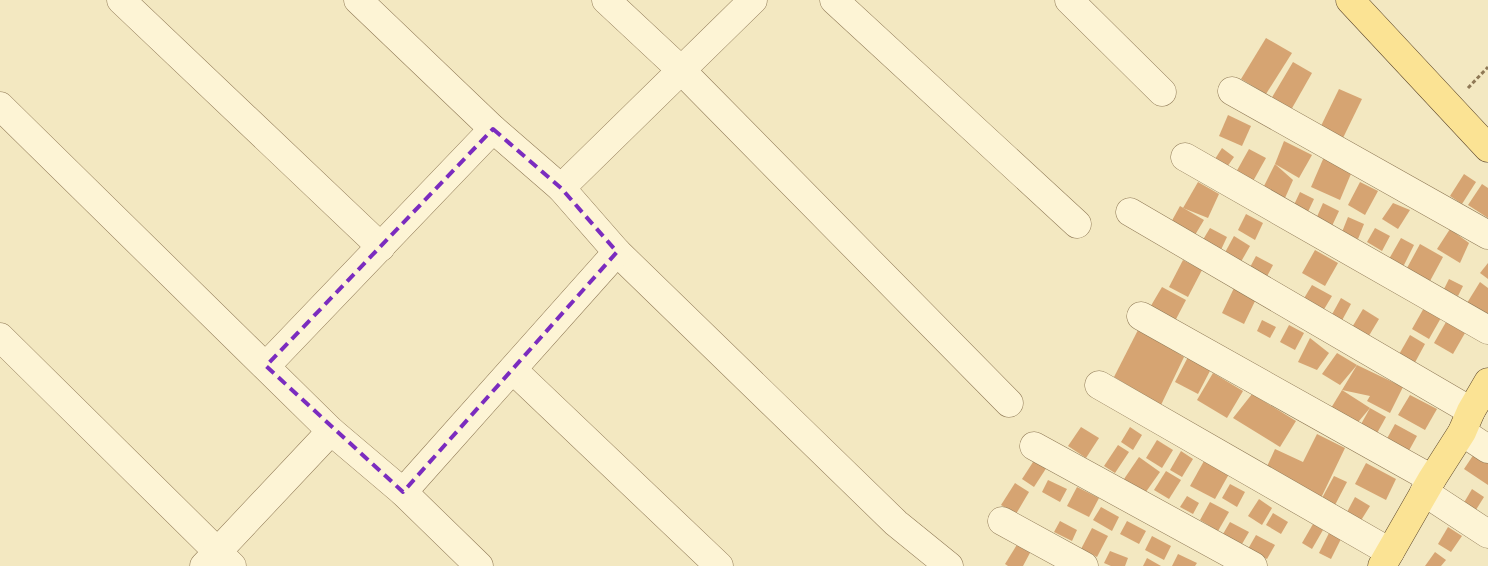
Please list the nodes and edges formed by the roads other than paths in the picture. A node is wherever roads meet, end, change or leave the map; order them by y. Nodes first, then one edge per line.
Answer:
1 (121, 0) edge
2 (358, 0) edge
3 (606, 0) edge
4 (753, 0) edge
5 (834, 0) edge
6 (1069, 0) edge
7 (1350, 0) edge
8 (681, 70) junction
9 (1232, 91) dead end
10 (1162, 92) dead end
11 (0, 106) edge
12 (493, 129) junction
13 (1488, 148) edge
14 (1185, 157) dead end
15 (561, 188) junction
16 (1130, 212) dead end
17 (1077, 224) dead end
18 (1488, 235) edge
19 (381, 247) junction
20 (617, 252) junction
21 (1141, 316) dead end
22 (1488, 330) edge
23 (0, 337) edge
24 (266, 366) junction
25 (513, 370) junction
26 (1488, 382) edge
27 (1099, 385) dead end
28 (1009, 403) dead end
29 (1467, 422) junction
30 (332, 431) junction
31 (1034, 446) dead end
32 (1488, 449) edge
33 (1428, 486) junction
34 (403, 492) junction
35 (1002, 521) dead end
36 (1488, 534) edge
37 (1386, 559) edge
38 (218, 561) edge
39 (479, 566) edge
40 (719, 566) edge
41 (949, 566) edge
42 (1084, 566) edge
43 (1253, 566) edge

1 - 19 street
2 - 12 street
3 - 8 street
4 - 8 street
5 - 17 street
6 - 10 street
7 - 13 main road
8 - 15 street
8 - 28 street
9 - 18 street
11 - 24 street
12 - 15 street
12 - 19 street
14 - 22 street
15 - 20 street
16 - 29 street
19 - 24 street
20 - 25 street
20 - 41 street
21 - 33 street
23 - 38 street
24 - 30 street
25 - 34 street
25 - 40 street
26 - 29 main road
27 - 37 street
29 - 32 street
29 - 33 main road
30 - 34 street
30 - 38 street
31 - 43 street
33 - 36 street
33 - 37 main road
34 - 39 street
35 - 42 street

